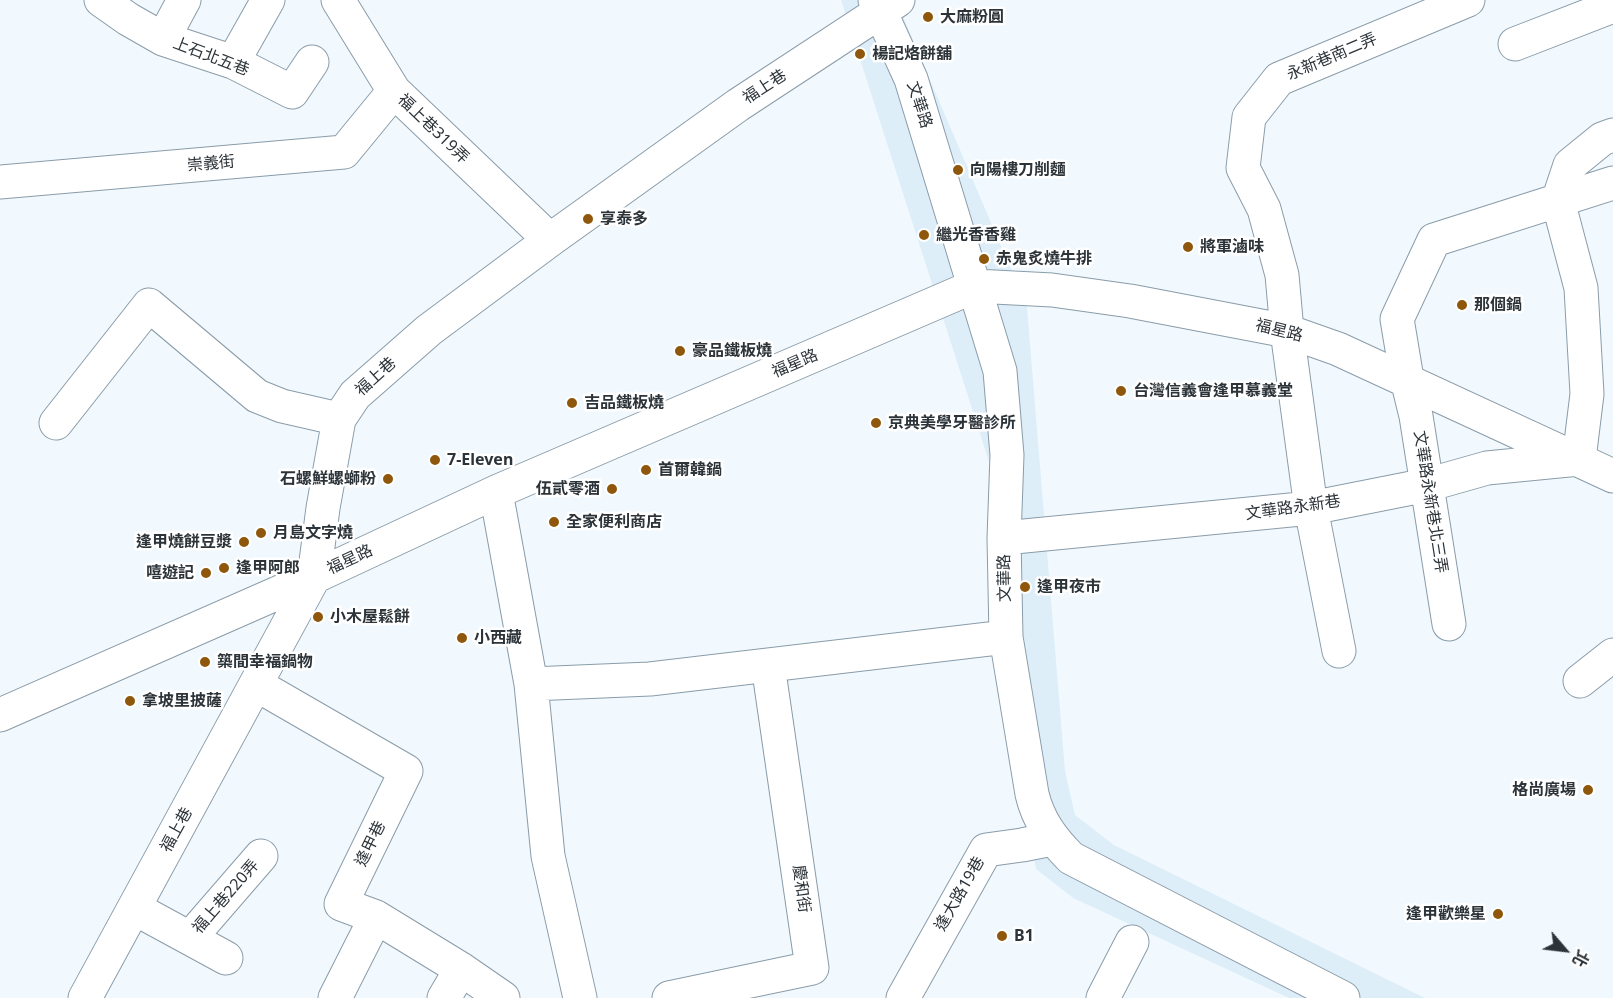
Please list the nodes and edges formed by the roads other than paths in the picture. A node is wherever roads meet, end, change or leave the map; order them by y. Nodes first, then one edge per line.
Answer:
1 (101, 0) edge
2 (184, 0) edge
3 (267, 0) edge
4 (338, 0) edge
5 (1468, 0) edge
6 (885, 4) edge
7 (1613, 6) edge
8 (163, 39) junction
9 (1515, 44) dead end
10 (233, 62) junction
11 (312, 62) dead end
12 (394, 91) junction
13 (1613, 135) edge
14 (0, 182) edge
15 (1613, 183) edge
16 (1558, 201) junction
17 (550, 240) junction
18 (975, 286) junction
19 (1287, 331) junction
20 (1407, 379) junction
21 (339, 419) junction
22 (56, 423) dead end
23 (1579, 459) junction
24 (1613, 476) edge
25 (1427, 485) junction
26 (496, 492) junction
27 (1311, 508) junction
28 (1004, 538) junction
29 (314, 577) junction
30 (1449, 624) dead end
31 (1006, 637) junction
32 (1339, 651) dead end
33 (1613, 655) edge
34 (768, 665) junction
35 (1580, 681) dead end
36 (531, 684) junction
37 (257, 685) junction
38 (0, 715) edge
39 (1052, 838) junction
40 (261, 856) dead end
41 (134, 908) junction
42 (376, 917) junction
43 (190, 938) junction
44 (1132, 942) dead end
45 (226, 958) dead end
46 (461, 969) junction
47 (85, 998) edge
48 (335, 998) edge
49 (444, 998) edge
50 (503, 998) edge
51 (580, 998) edge
52 (669, 998) edge
53 (903, 998) edge
54 (1103, 998) edge
55 (1343, 998) edge

1 - 8 street, 上石北五巷
2 - 8 street
3 - 10 street
4 - 12 street, 福上巷319弄
5 - 19 street, 永新巷南二弄
6 - 17 street, 福上巷
6 - 18 street, 文華路
7 - 9 street
8 - 10 street, 上石北五巷
10 - 11 street, 上石北五巷
12 - 14 street, 崇義街
12 - 17 street, 福上巷319弄
13 - 16 street
15 - 16 street, 文華路永新巷北三弄
16 - 20 street, 文華路永新巷北三弄
16 - 23 street
17 - 21 street, 福上巷
18 - 19 street, 福星路
18 - 26 street, 福星路
18 - 28 street, 文華路
19 - 20 street, 福星路
19 - 27 street, 永新巷南二弄
20 - 23 street, 福星路
20 - 25 street, 文華路永新巷北三弄
21 - 22 street
21 - 29 street, 福上巷
23 - 24 street, 福星路
23 - 25 street, 文華路永新巷
25 - 27 street, 文華路永新巷
25 - 30 street, 文華路永新巷北三弄
26 - 29 street, 福星路
26 - 36 street
27 - 28 street, 文華路永新巷
27 - 32 street, 永新巷南二弄
28 - 31 street, 文華路
29 - 37 street, 福上巷
29 - 38 street, 福星路
31 - 34 street
31 - 39 street, 文華路
33 - 35 street
34 - 36 street
34 - 52 street, 慶和街
36 - 51 street
37 - 41 street, 福上巷
37 - 42 street, 逢甲巷
39 - 53 street, 逢大路19巷
39 - 55 street, 文華路
40 - 43 street, 福上巷220弄
41 - 43 street, 福上巷220弄
41 - 47 street, 福上巷
42 - 46 street, 逢甲巷
42 - 48 street
43 - 45 street, 福上巷220弄
44 - 54 street
46 - 49 street
46 - 50 street, 逢甲巷

